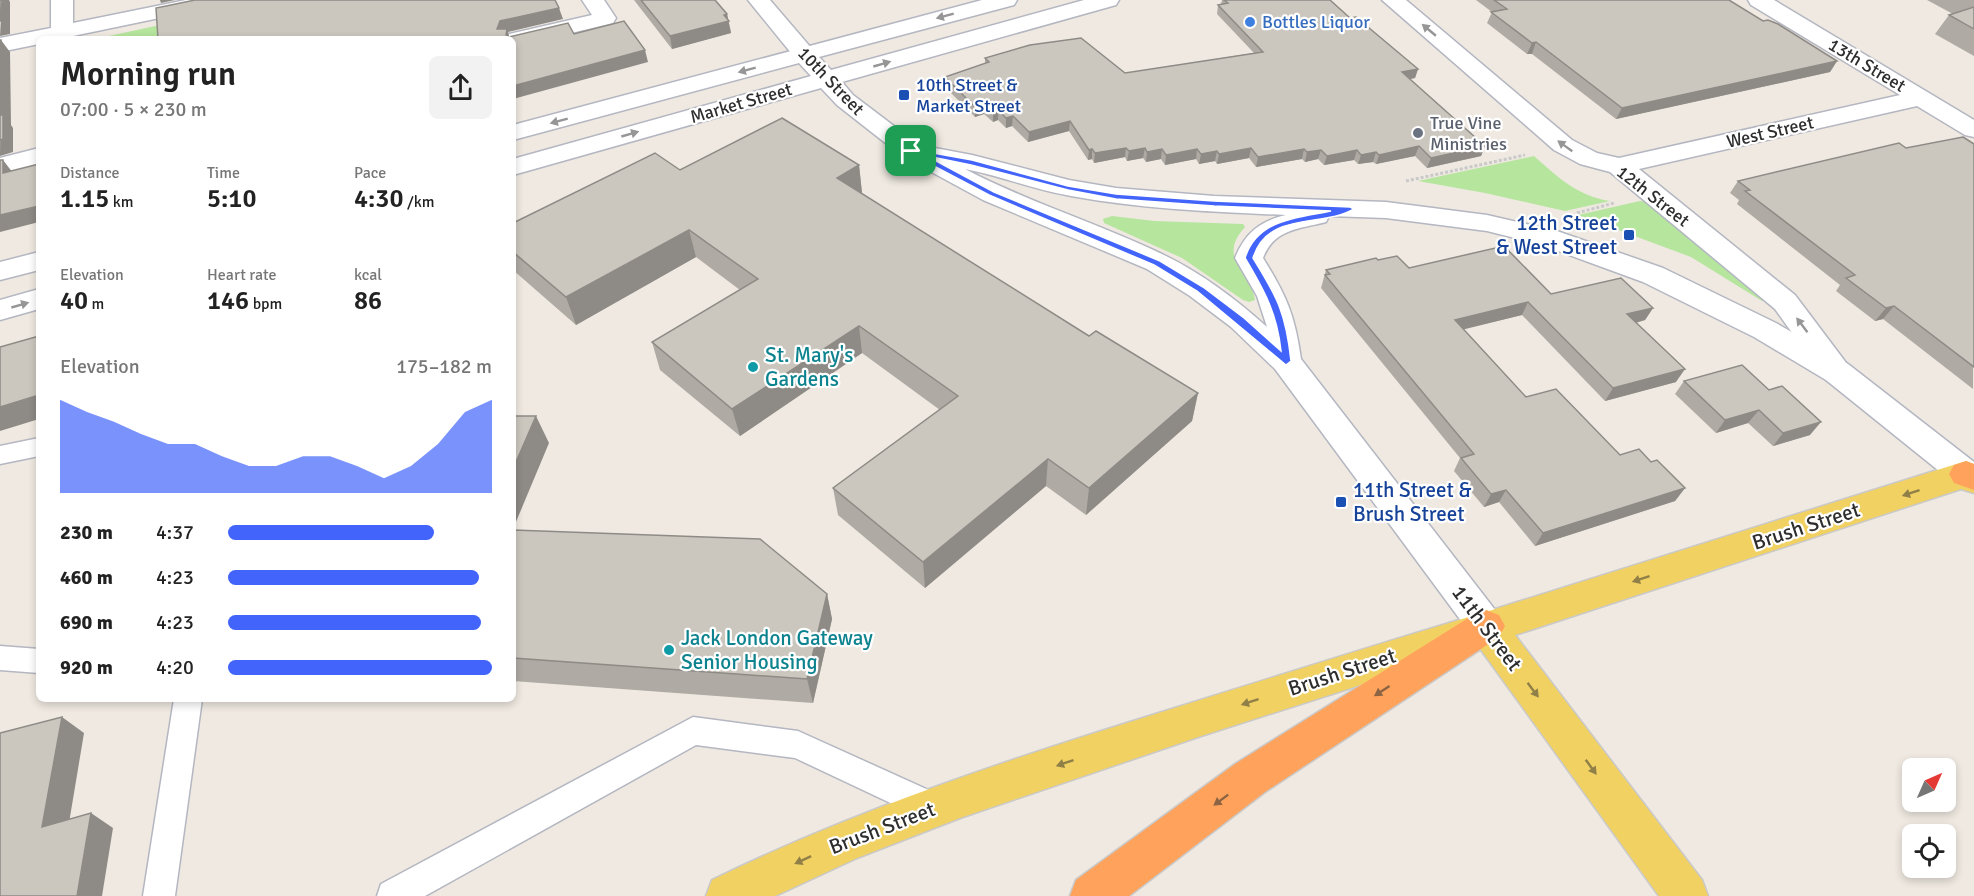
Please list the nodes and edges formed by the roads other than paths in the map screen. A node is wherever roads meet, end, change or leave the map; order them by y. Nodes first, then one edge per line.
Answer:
1 (62, 0) edge
2 (217, 0) edge
3 (593, 0) edge
4 (759, 0) edge
5 (1006, 0) edge
6 (1108, 0) edge
7 (1393, 0) edge
8 (1759, 0) edge
9 (62, 36) edge
10 (516, 39) edge
11 (36, 40) edge
12 (0, 45) edge
13 (804, 54) junction
14 (825, 80) junction
15 (1920, 98) junction
16 (1974, 130) edge
17 (516, 132) edge
18 (911, 151) junction
19 (36, 157) edge
20 (0, 166) edge
21 (516, 166) edge
22 (1619, 166) junction
23 (1350, 209) junction
24 (36, 262) edge
25 (0, 272) edge
26 (36, 300) edge
27 (0, 310) edge
28 (1286, 361) junction
29 (1837, 372) junction
30 (36, 448) edge
31 (0, 455) edge
32 (1971, 477) edge
33 (1486, 627) junction
34 (0, 658) edge
35 (36, 661) edge
36 (188, 702) edge
37 (933, 808) junction
38 (159, 896) edge
39 (393, 896) edge
40 (728, 896) edge
41 (1092, 896) edge
42 (1686, 896) edge

1 - 9 main road
2 - 9 main road
3 - 10 main road
4 - 13 main road, 10th Street
5 -> 13 main road, Market Street
14 -> 6 main road, Market Street
22 -> 7 main road, 12th Street
8 - 15 main road, 13th Street
11 - 12 main road
13 - 14 main road, 10th Street
13 -> 17 main road, Market Street
14 - 18 main road, 10th Street
21 -> 14 main road, Market Street
15 - 16 main road, 13th Street
15 - 22 main road, West Street
18 - 23 main road
18 - 28 main road, 10th Street
19 - 20 main road
29 -> 22 main road, 12th Street
23 - 28 main road
23 - 29 main road, 12th Street
24 - 25 main road
27 -> 26 main road
28 - 33 main road, 11th Street
29 - 32 main road, 12th Street
30 - 31 lane
32 -> 33 main road, Brush Street
33 -> 37 main road, Brush Street
33 -> 41 highway
33 -> 42 main road, 11th Street
34 - 35 lane
36 - 38 lane
37 - 39 lane
37 -> 40 main road, Brush Street

